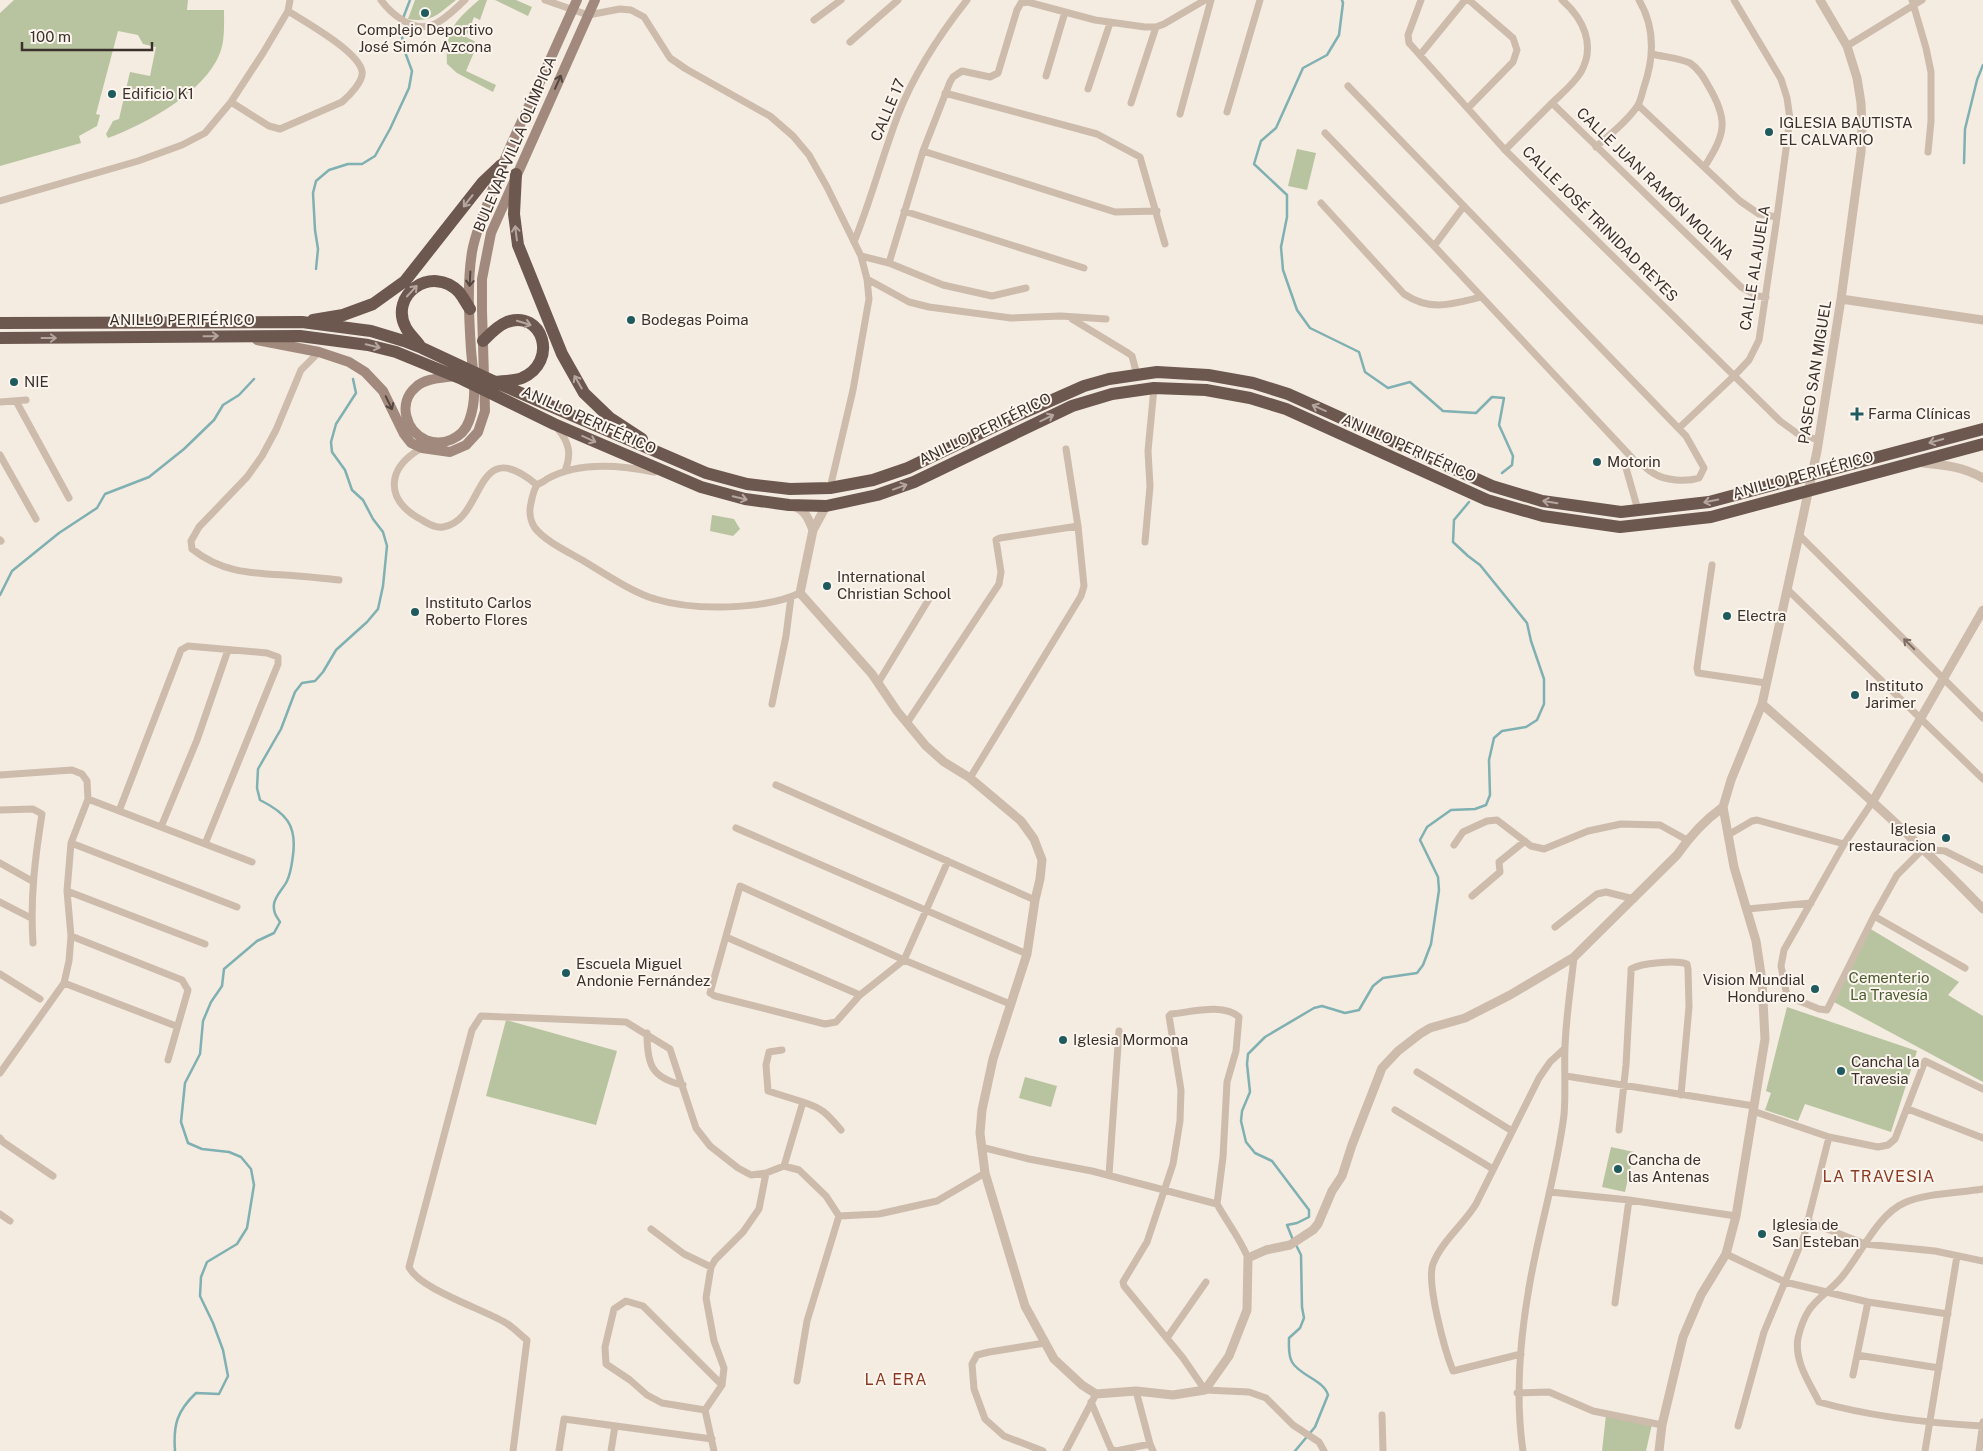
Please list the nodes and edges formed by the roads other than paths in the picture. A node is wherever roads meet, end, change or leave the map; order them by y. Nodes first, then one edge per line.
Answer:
1 (290, 0) edge
2 (381, 0) edge
3 (464, 0) edge
4 (545, 0) edge
5 (577, 0) edge
6 (595, 0) edge
7 (841, 0) edge
8 (898, 0) edge
9 (967, 0) edge
10 (1205, 0) edge
11 (1211, 0) edge
12 (1260, 0) edge
13 (1421, 0) edge
14 (1467, 0) edge
15 (1562, 0) edge
16 (1640, 0) edge
17 (1734, 0) edge
18 (1820, 0) edge
19 (1922, 0) edge
20 (1914, 2) edge
21 (572, 10) junction
22 (288, 11) junction
23 (1065, 12) junction
24 (588, 15) junction
25 (814, 20) dead end
26 (1110, 23) junction
27 (1156, 27) junction
28 (850, 42) dead end
29 (1847, 46) junction
30 (1652, 54) junction
31 (1420, 55) junction
32 (1046, 76) dead end
33 (1348, 86) dead end
34 (1088, 89) dead end
35 (945, 94) junction
36 (231, 102) junction
37 (1131, 103) dead end
38 (1552, 103) junction
39 (1638, 105) junction
40 (1468, 108) junction
41 (1227, 112) dead end
42 (1180, 114) dead end
43 (1325, 133) dead end
44 (1596, 146) junction
45 (923, 150) junction
46 (1505, 150) junction
47 (1928, 152) dead end
48 (501, 165) junction
49 (1705, 166) junction
50 (516, 174) junction
51 (0, 201) edge
52 (1321, 203) dead end
53 (1464, 206) junction
54 (904, 211) junction
55 (1157, 211) junction
56 (1777, 217) junction
57 (854, 242) junction
58 (1165, 244) dead end
59 (1434, 246) junction
60 (861, 256) junction
61 (889, 264) junction
62 (1084, 268) dead end
63 (867, 279) junction
64 (1026, 288) dead end
65 (1481, 297) junction
66 (1766, 297) junction
67 (1841, 299) junction
68 (470, 309) junction
69 (1069, 317) junction
70 (1106, 319) dead end
71 (1983, 320) edge
72 (302, 322) junction
73 (0, 323) edge
74 (239, 336) junction
75 (0, 338) edge
76 (483, 341) junction
77 (422, 348) junction
78 (319, 352) junction
79 (1137, 375) junction
80 (1734, 376) junction
81 (458, 378) junction
82 (493, 381) junction
83 (1154, 388) junction
84 (26, 400) dead end
85 (16, 401) junction
86 (0, 402) edge
87 (554, 424) junction
88 (1679, 428) junction
89 (1983, 429) edge
90 (1819, 440) junction
91 (1983, 444) edge
92 (422, 448) junction
93 (1066, 449) dead end
94 (0, 455) edge
95 (668, 457) junction
96 (1634, 460) junction
97 (1913, 462) junction
98 (565, 471) junction
99 (673, 476) junction
100 (1983, 478) edge
101 (537, 485) junction
102 (830, 488) junction
103 (69, 498) dead end
104 (790, 505) junction
105 (826, 506) junction
106 (1638, 510) junction
107 (36, 519) dead end
108 (1078, 526) junction
109 (813, 530) junction
110 (1799, 535) junction
111 (1145, 542) dead end
112 (1712, 565) dead end
113 (339, 580) dead end
114 (1787, 590) junction
115 (800, 593) junction
116 (791, 598) junction
117 (929, 599) dead end
118 (1983, 610) edge
119 (228, 650) junction
120 (1943, 678) junction
121 (878, 683) junction
122 (1766, 683) junction
123 (772, 704) dead end
124 (1762, 704) junction
125 (1920, 717) junction
126 (1983, 718) edge
127 (907, 724) junction
128 (0, 775) edge
129 (970, 778) junction
130 (1983, 779) edge
131 (776, 785) dead end
132 (88, 799) junction
133 (1873, 801) junction
134 (1723, 807) junction
135 (0, 810) edge
136 (119, 811) junction
137 (161, 827) junction
138 (736, 828) dead end
139 (1728, 835) junction
140 (1688, 840) junction
141 (1525, 841) junction
142 (71, 843) junction
143 (205, 844) junction
144 (1844, 844) junction
145 (1454, 845) dead end
146 (1923, 849) junction
147 (948, 861) junction
148 (252, 862) dead end
149 (0, 863) edge
150 (1983, 870) edge
151 (32, 881) junction
152 (67, 890) junction
153 (1472, 896) dead end
154 (1634, 899) junction
155 (1034, 900) junction
156 (0, 902) edge
157 (1811, 903) junction
158 (237, 908) dead end
159 (926, 909) junction
160 (1747, 909) junction
161 (1983, 909) edge
162 (1874, 916) junction
163 (31, 918) junction
164 (1556, 927) dead end
165 (71, 936) junction
166 (726, 937) junction
167 (33, 943) dead end
168 (205, 944) dead end
169 (1027, 954) junction
170 (1574, 957) junction
171 (904, 960) junction
172 (1965, 968) dead end
173 (0, 974) edge
174 (64, 983) junction
175 (860, 995) junction
176 (1787, 996) junction
177 (40, 999) dead end
178 (1764, 1001) junction
179 (1010, 1004) junction
180 (176, 1026) junction
181 (1119, 1031) dead end
182 (647, 1033) junction
183 (1564, 1048) junction
184 (782, 1050) dead end
185 (168, 1060) dead end
186 (1417, 1072) dead end
187 (0, 1073) edge
188 (1566, 1076) junction
189 (683, 1086) junction
190 (1624, 1086) junction
191 (1983, 1089) edge
192 (1681, 1095) junction
193 (803, 1102) junction
194 (1754, 1108) junction
195 (1908, 1109) junction
196 (1396, 1110) dead end
197 (841, 1130) dead end
198 (1619, 1130) dead end
199 (1512, 1131) junction
200 (1829, 1137) junction
201 (0, 1138) edge
202 (1983, 1138) edge
203 (981, 1147) junction
204 (784, 1166) junction
205 (1493, 1169) junction
206 (766, 1173) junction
207 (985, 1173) junction
208 (1109, 1175) junction
209 (54, 1176) dead end
210 (1983, 1189) edge
211 (1166, 1190) junction
212 (1550, 1192) junction
213 (1629, 1200) junction
214 (1217, 1204) junction
215 (0, 1214) edge
216 (839, 1216) junction
217 (1736, 1216) junction
218 (10, 1221) dead end
219 (1807, 1221) junction
220 (651, 1229) dead end
221 (1865, 1244) junction
222 (1726, 1254) junction
223 (1957, 1256) junction
224 (1248, 1258) junction
225 (1983, 1261) edge
226 (711, 1267) junction
227 (1206, 1282) dead end
228 (1785, 1282) junction
229 (1827, 1292) junction
230 (1868, 1302) junction
231 (1614, 1304) dead end
232 (1948, 1314) junction
233 (1167, 1338) junction
234 (1045, 1343) junction
235 (1521, 1354) junction
236 (1857, 1355) junction
237 (1940, 1368) junction
238 (1852, 1374) dead end
239 (798, 1381) dead end
240 (722, 1385) junction
241 (1206, 1390) junction
242 (1136, 1391) junction
243 (1517, 1393) junction
244 (1093, 1398) junction
245 (705, 1410) junction
246 (1382, 1416) dead end
247 (1930, 1423) junction
248 (1983, 1424) edge
249 (1662, 1425) junction
250 (615, 1426) junction
251 (1738, 1426) dead end
252 (712, 1439) junction
253 (1151, 1447) edge
254 (513, 1451) edge
255 (559, 1451) edge
256 (612, 1451) edge
257 (714, 1451) edge
258 (1043, 1451) edge
259 (1066, 1451) edge
260 (1116, 1451) edge
261 (1324, 1451) edge
262 (1383, 1451) edge
263 (1523, 1451) edge
264 (1659, 1451) edge
265 (1924, 1451) edge
266 (1979, 1451) edge

1 - 22 street
2 - 3 street
4 - 21 street
5 - 21 main road, BULEVAR VILLA OLÍMPICA
6 - 24 main road, BULEVAR VILLA OLÍMPICA
7 - 25 street
8 - 28 street
9 - 57 street, CALLE 17
10 - 27 street
11 - 42 street
12 - 41 street
13 - 31 street, CALLE JOSÉ TRINIDAD REYES
14 - 31 street
14 - 40 street
15 - 38 street
16 - 30 street
17 - 56 street, CALLE ALAJUELA
18 - 29 street, PASEO SAN MIGUEL
19 - 20 street
20 - 29 street
20 - 47 street
21 - 24 street
21 - 48 main road, BULEVAR VILLA OLÍMPICA
22 - 36 street
22 - 36 street
23 - 26 street
23 - 32 street
23 - 35 street
50 -> 24 main road, BULEVAR VILLA OLÍMPICA
24 - 57 street
26 - 27 street
26 - 34 street
27 - 37 street
29 - 67 street, PASEO SAN MIGUEL
30 - 39 street
30 - 49 street
31 - 40 street, CALLE JOSÉ TRINIDAD REYES
33 - 53 street
35 - 45 street
35 - 55 street
36 - 51 street
38 - 44 street, CALLE JUAN RAMÓN MOLINA
38 - 46 street
39 - 44 street
39 - 49 street
40 - 46 street, CALLE JOSÉ TRINIDAD REYES
43 - 59 street
44 - 66 street, CALLE JUAN RAMÓN MOLINA
45 - 54 street
45 - 55 street
46 - 80 street, CALLE JOSÉ TRINIDAD REYES
48 -> 68 main road, BULEVAR VILLA OLÍMPICA
48 -> 72 highway
49 - 56 street
50 - 76 main road, BULEVAR VILLA OLÍMPICA
95 -> 50 highway
52 - 65 street
53 - 59 street
53 - 88 street
54 - 61 street
54 - 62 street
55 - 58 street
56 - 66 street, CALLE ALAJUELA
57 - 60 street
59 - 65 street
60 - 61 street
60 - 63 street
61 - 64 street
63 - 69 street
63 - 102 street
65 - 96 street
66 - 80 street, CALLE ALAJUELA
67 - 71 street
67 - 90 street, PASEO SAN MIGUEL
77 -> 68 highway
68 - 81 main road, BULEVAR VILLA OLÍMPICA
69 - 70 street
69 - 79 street
72 - 73 highway, ANILLO PERIFÉRICO
72 - 77 highway, ANILLO PERIFÉRICO
75 -> 74 highway, ANILLO PERIFÉRICO
74 - 78 main road
74 -> 81 highway, ANILLO PERIFÉRICO
76 -> 82 highway
76 - 92 main road, BULEVAR VILLA OLÍMPICA
77 - 82 highway, ANILLO PERIFÉRICO
78 -> 92 main road
78 - 113 street
79 - 102 highway, ANILLO PERIFÉRICO
106 -> 79 highway, ANILLO PERIFÉRICO
80 - 88 street, CALLE ALAJUELA
80 - 90 street, CALLE JOSÉ TRINIDAD REYES
81 - 87 highway, ANILLO PERIFÉRICO
82 - 95 highway, ANILLO PERIFÉRICO
83 - 97 highway, ANILLO PERIFÉRICO
105 -> 83 highway, ANILLO PERIFÉRICO
83 - 111 street
84 - 85 street
85 - 86 street
85 - 103 street
87 - 98 street
87 -> 99 highway, ANILLO PERIFÉRICO
88 - 96 street
89 -> 106 highway, ANILLO PERIFÉRICO
90 - 110 street, PASEO SAN MIGUEL
91 - 97 highway, ANILLO PERIFÉRICO
92 - 101 street
93 - 108 street
94 - 107 street
95 - 102 highway, ANILLO PERIFÉRICO
96 - 106 street
97 - 100 street
98 - 99 street
98 - 101 street
99 -> 104 highway, ANILLO PERIFÉRICO
101 - 116 street
104 - 105 highway, ANILLO PERIFÉRICO
104 - 109 street
105 - 109 street
108 - 127 street
108 - 129 street
109 - 115 street
110 - 114 street, PASEO SAN MIGUEL
120 -> 110 street
112 - 122 street
114 - 122 street, PASEO SAN MIGUEL
114 - 125 street
115 - 116 street
115 - 121 street
116 - 123 street
117 - 121 street
118 - 120 street
119 - 136 street
119 - 137 street
119 - 143 street
120 - 125 street
120 - 126 street
121 - 127 street
122 - 124 street, PASEO SAN MIGUEL
124 - 133 street
124 - 134 street, PASEO SAN MIGUEL
125 - 130 street
125 - 133 street
127 - 129 street
128 - 132 street
129 - 155 street
131 - 147 street
132 - 136 street
132 - 142 street
133 - 144 street
133 - 146 street
134 - 139 street
134 - 140 street
135 - 151 street
136 - 137 street
137 - 143 street
138 - 159 street
139 - 144 street
139 - 160 street
140 - 141 street
140 - 154 street
141 - 145 street
141 - 153 street
142 - 152 street
142 - 158 street
143 - 148 street
144 - 157 street
146 - 150 street
146 - 161 street
146 - 162 street
147 - 155 street
147 - 159 street
149 - 151 street
151 - 163 street
152 - 165 street
152 - 168 street
154 - 164 street
154 - 170 street
155 - 169 street
156 - 163 street
157 - 160 street
157 - 176 street
159 - 169 street
159 - 171 street
160 - 178 street
162 - 172 street
162 - 176 street
163 - 167 street
165 - 174 street
165 - 180 street
166 - 171 street
166 - 175 street
166 - 175 street
169 - 179 street
170 - 183 street
170 - 224 street
171 - 175 street
171 - 179 street
173 - 177 street
174 - 180 street
174 - 187 street
176 - 178 street
178 - 194 street
179 - 203 street
180 - 185 street
181 - 208 street
182 - 189 street
182 - 189 street
182 - 254 street
183 - 188 street
183 - 199 street
184 - 193 street
186 - 199 street
188 - 190 street
188 - 212 street
189 - 206 street
190 - 192 street
190 - 192 street
190 - 198 street
191 - 195 street
192 - 194 street
193 - 197 street
193 - 204 street
194 - 200 street
194 - 217 street
195 - 200 street
195 - 202 street
196 - 205 street
199 - 205 street
200 - 219 street
201 - 209 street
203 - 207 street
203 - 208 street
204 - 206 street
204 - 216 street
205 - 235 street
206 - 226 street
207 - 216 street
207 - 234 street
208 - 211 street
210 - 221 street
211 - 214 street
211 - 214 street
211 - 233 street
212 - 213 street
212 - 235 street
213 - 217 street
213 - 231 street
214 - 224 street
215 - 218 street
216 - 239 street
217 - 222 street
219 - 221 street
219 - 228 street
220 - 226 street
221 - 223 street
221 - 229 street
222 - 228 street
222 - 249 street
223 - 225 street
223 - 232 street
224 - 241 street
226 - 240 street
227 - 233 street
228 - 229 street
228 - 251 street
229 - 230 street
229 - 247 street
230 - 232 street
230 - 236 street
232 - 237 street
233 - 241 street
234 - 244 street
234 - 258 street
235 - 243 street
236 - 237 street
236 - 238 street
237 - 247 street
240 - 245 street
240 - 245 street
241 - 242 street
241 - 261 street
242 - 244 street
242 - 253 street
243 - 249 street
243 - 263 street
244 - 259 street
244 - 260 street
245 - 252 street
246 - 262 street
247 - 248 street
247 - 265 street
248 - 266 street
249 - 264 street
250 - 252 street
250 - 255 street
250 - 256 street
252 - 257 street
253 - 260 street

